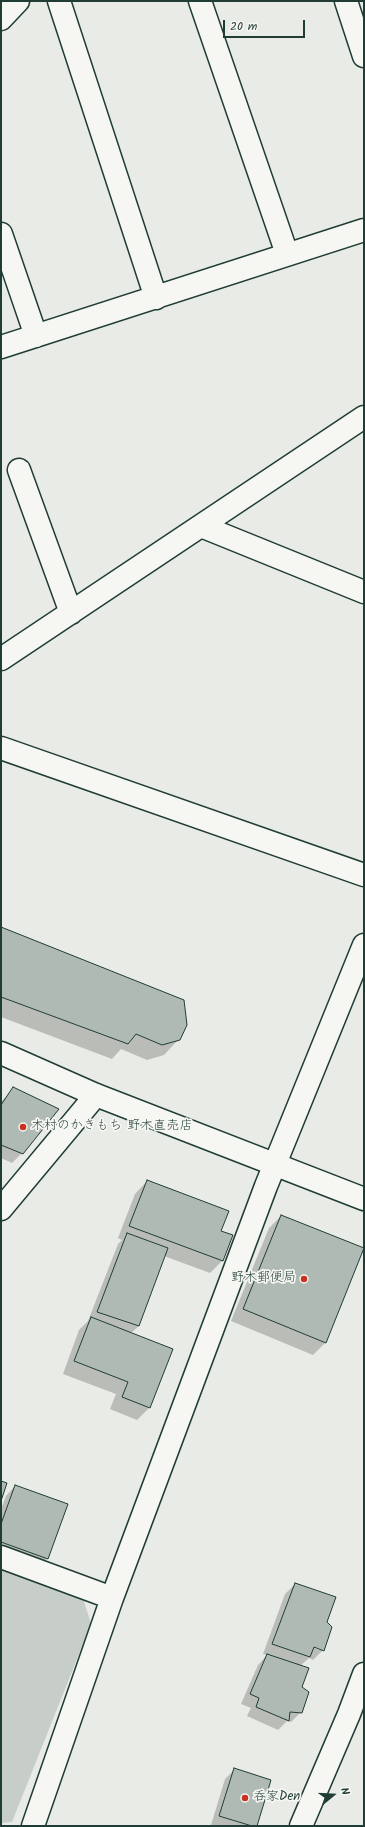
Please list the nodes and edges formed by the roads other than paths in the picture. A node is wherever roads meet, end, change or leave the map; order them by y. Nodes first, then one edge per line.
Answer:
1 (18, 1) edge
2 (59, 1) edge
3 (200, 1) edge
4 (346, 1) edge
5 (1, 19) edge
6 (364, 56) edge
7 (364, 230) edge
8 (1, 234) edge
9 (287, 254) junction
10 (156, 298) junction
11 (36, 336) junction
12 (1, 347) edge
13 (364, 417) edge
14 (19, 470) dead end
15 (201, 526) junction
16 (364, 592) edge
17 (71, 613) junction
18 (1, 659) edge
19 (1, 748) edge
20 (364, 875) edge
21 (364, 945) edge
22 (1, 1053) edge
23 (96, 1095) junction
24 (275, 1164) junction
25 (364, 1199) edge
26 (1, 1209) edge
27 (1, 1557) edge
28 (112, 1598) junction
29 (364, 1674) edge
30 (33, 1826) edge
31 (301, 1826) edge

1 - 5 street
2 - 10 street
3 - 9 street
4 - 6 street
7 - 9 street
8 - 11 street
9 - 10 street
10 - 11 street
11 - 12 street
13 - 15 street
14 - 17 street
15 - 16 street
15 - 17 street
17 - 18 street
19 - 20 street
21 - 24 street
22 - 23 street
23 - 24 street
23 - 26 street
24 - 25 street
24 - 28 street
27 - 28 street
28 - 30 street
29 - 31 street

